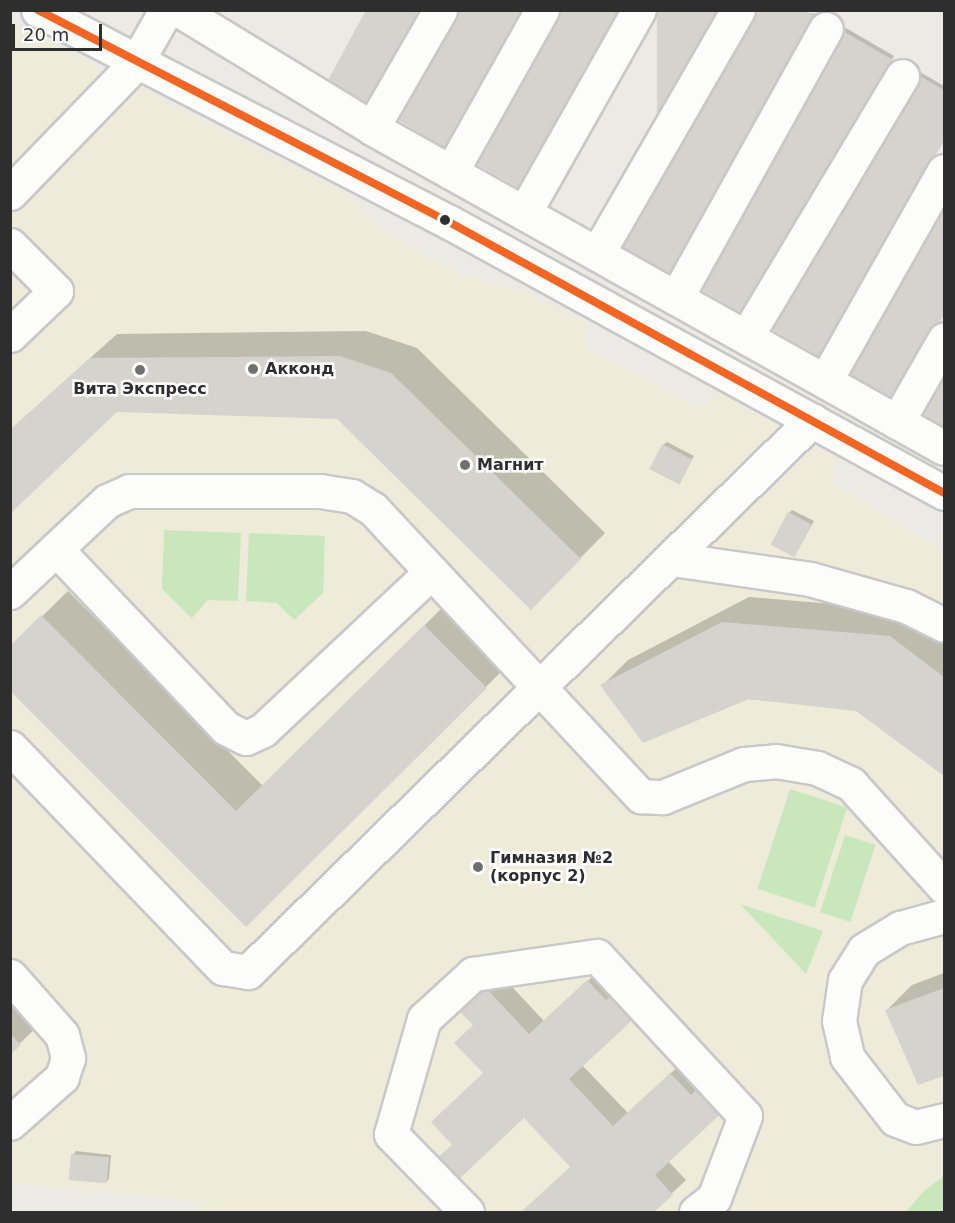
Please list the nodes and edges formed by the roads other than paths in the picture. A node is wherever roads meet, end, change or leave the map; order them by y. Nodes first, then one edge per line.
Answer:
1 (38, 10) edge
2 (166, 10) edge
3 (179, 10) edge
4 (440, 10) edge
5 (542, 10) edge
6 (639, 10) edge
7 (738, 10) edge
8 (826, 29) dead end
9 (136, 63) junction
10 (902, 76) dead end
11 (372, 128) junction
12 (945, 171) edge
13 (450, 172) junction
14 (10, 193) edge
15 (524, 213) junction
16 (10, 245) edge
17 (597, 254) junction
18 (676, 298) junction
19 (10, 334) edge
20 (746, 337) junction
21 (945, 340) edge
22 (825, 381) junction
23 (812, 420) junction
24 (897, 422) junction
25 (945, 448) edge
26 (945, 493) edge
27 (56, 549) junction
28 (672, 559) junction
29 (431, 572) junction
30 (10, 592) edge
31 (945, 625) edge
32 (541, 687) junction
33 (10, 747) edge
34 (945, 887) edge
35 (945, 916) edge
36 (10, 976) edge
37 (945, 1120) edge
38 (10, 1123) edge
39 (712, 1208) edge
40 (467, 1212) edge

1 - 9 street
2 - 9 street
3 - 11 street
4 - 11 street
5 - 13 street
6 - 15 street
7 - 17 street
8 - 18 street
9 - 14 street
9 - 23 street
10 - 20 street
11 - 13 street
12 - 22 street
13 - 15 street
15 - 17 street
16 - 19 street
17 - 18 street
18 - 20 street
20 - 22 street
21 - 24 street
22 - 24 street
23 - 26 street
23 - 28 street
24 - 25 street
27 - 29 street
27 - 29 street
27 - 30 street
28 - 31 street
28 - 32 street
29 - 32 street
32 - 33 street
32 - 34 street
35 - 37 street
36 - 38 street
39 - 40 street

